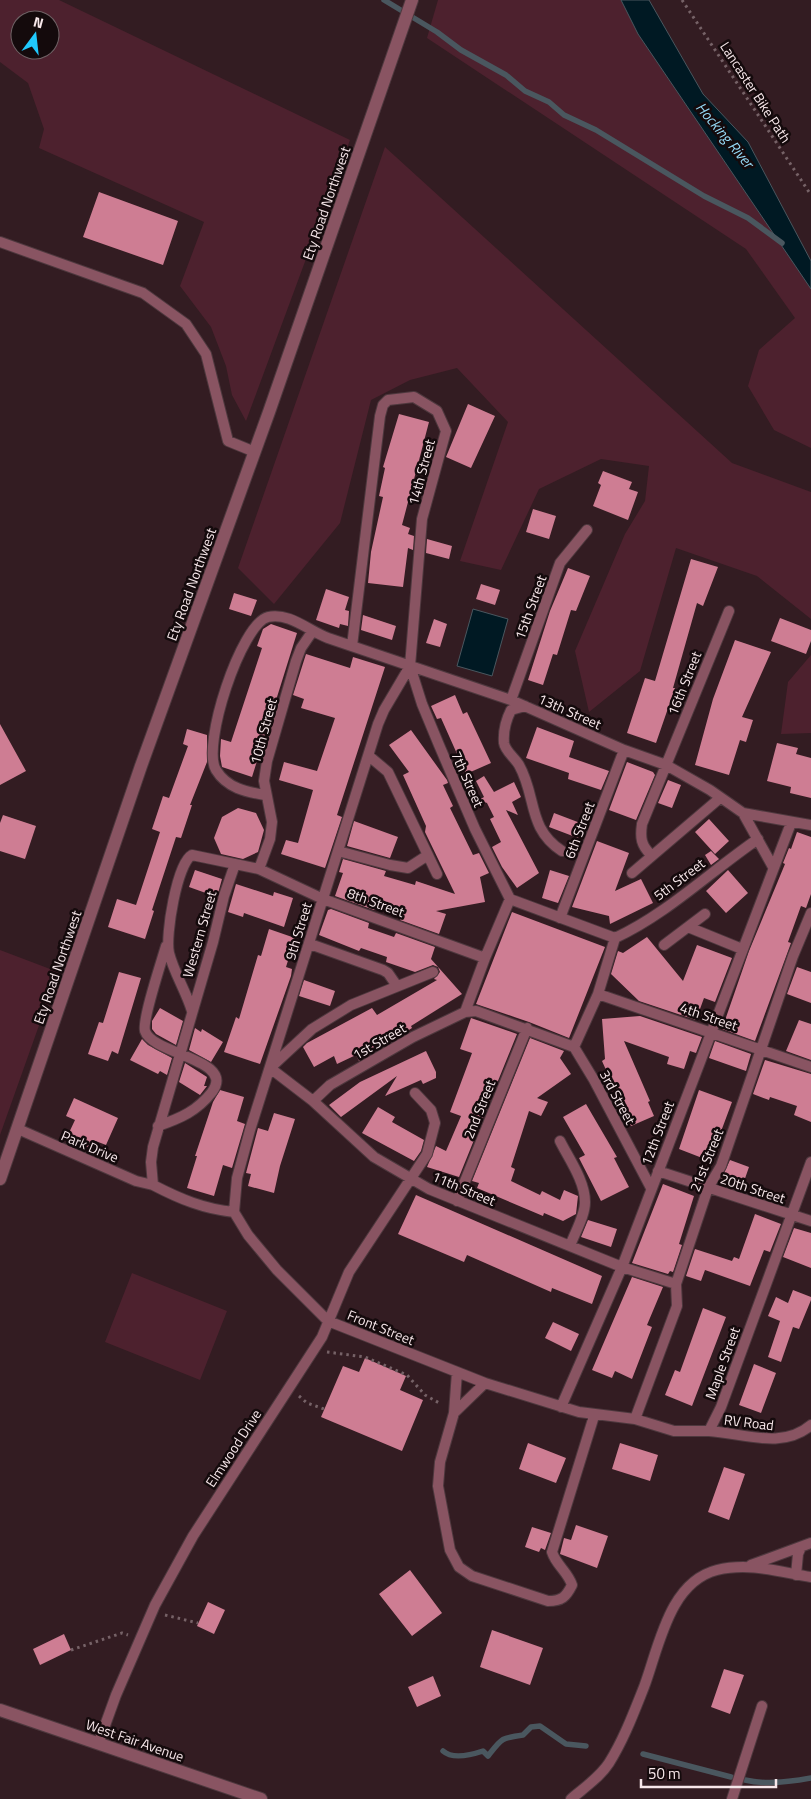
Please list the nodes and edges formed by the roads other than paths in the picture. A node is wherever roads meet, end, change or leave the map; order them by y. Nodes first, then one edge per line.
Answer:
1 (412, 0) edge
2 (0, 242) edge
3 (255, 452) junction
4 (586, 530) dead end
5 (729, 611) dead end
6 (312, 632) junction
7 (352, 646) junction
8 (410, 666) junction
9 (512, 700) junction
10 (524, 706) junction
11 (624, 750) junction
12 (369, 756) junction
13 (666, 765) junction
14 (265, 794) junction
15 (720, 798) junction
16 (743, 813) junction
17 (791, 823) junction
18 (811, 825) edge
19 (758, 839) junction
20 (338, 851) junction
21 (562, 851) dead end
22 (428, 855) junction
23 (651, 855) junction
24 (235, 864) junction
25 (773, 867) junction
26 (259, 869) junction
27 (632, 873) dead end
28 (437, 874) dead end
29 (323, 899) junction
30 (510, 900) junction
31 (811, 913) edge
32 (705, 914) dead end
33 (560, 918) junction
34 (688, 927) junction
35 (615, 938) junction
36 (167, 942) junction
37 (310, 944) junction
38 (664, 944) dead end
39 (742, 948) junction
40 (485, 958) junction
41 (433, 972) dead end
42 (397, 986) junction
43 (598, 994) junction
44 (192, 1011) junction
45 (465, 1012) junction
46 (527, 1028) junction
47 (710, 1031) junction
48 (574, 1047) junction
49 (761, 1049) junction
50 (180, 1054) junction
51 (811, 1067) edge
52 (270, 1068) junction
53 (415, 1093) dead end
54 (313, 1101) junction
55 (158, 1126) junction
56 (18, 1129) junction
57 (560, 1141) dead end
58 (811, 1162) edge
59 (658, 1172) junction
60 (410, 1178) junction
61 (0, 1179) edge
62 (153, 1184) junction
63 (651, 1188) junction
64 (708, 1188) junction
65 (457, 1200) junction
66 (234, 1212) junction
67 (791, 1215) junction
68 (811, 1221) edge
69 (570, 1246) junction
70 (622, 1267) junction
71 (676, 1284) junction
72 (328, 1321) junction
73 (457, 1372) junction
74 (484, 1383) junction
75 (561, 1407) junction
76 (454, 1413) junction
77 (594, 1416) junction
78 (635, 1419) junction
79 (811, 1425) edge
80 (710, 1431) junction
81 (811, 1543) edge
82 (801, 1547) junction
83 (750, 1566) junction
84 (796, 1575) junction
85 (811, 1577) edge
86 (762, 1706) dead end
87 (0, 1710) edge
88 (99, 1742) junction
89 (261, 1799) edge
90 (571, 1799) edge
91 (732, 1799) edge

1 - 3 street, Ety Road Northwest
2 - 3 lane
3 - 56 street, Ety Road Northwest
4 - 9 lane, 15th Street
5 - 13 lane, 16th Street
6 - 7 lane, 13th Street
6 - 14 lane, 10th Street
6 - 14 lane
7 - 8 lane, 13th Street
7 - 8 lane, 14th Street
8 - 9 lane, 13th Street
8 - 12 lane, 9th Street
8 - 30 lane, 7th Street
9 - 10 lane, 13th Street
10 - 11 lane, 13th Street
10 - 21 lane
11 - 13 lane, 13th Street
11 - 33 lane, 6th Street
12 - 20 lane, 9th Street
12 - 22 lane
13 - 15 lane, 13th Street
13 - 23 lane, 16th Street
14 - 26 lane, 10th Street
15 - 16 lane, 13th Street
15 - 23 lane
16 - 17 lane, 13th Street
16 - 19 lane
17 - 18 lane, 13th Street
17 - 25 lane, 12th Street
19 - 25 lane
19 - 35 lane, 5th Street
20 - 22 lane
20 - 29 lane, 9th Street
22 - 28 lane
23 - 27 lane
24 - 26 lane, Western Street
24 - 36 lane, Western Street
24 - 44 lane, Western Street
25 - 39 lane, 12th Street
26 - 29 lane, 8th Street
29 - 37 lane, 9th Street
29 - 40 lane, 8th Street
30 - 33 lane
30 - 40 lane
31 - 49 lane, 21st Street
32 - 34 lane
33 - 35 lane
34 - 38 lane
34 - 39 lane
35 - 43 lane
36 - 44 lane, Western Street
36 - 50 lane, Western Street
37 - 42 lane
37 - 52 lane, 9th Street
39 - 47 lane, 12th Street
40 - 45 lane
41 - 42 lane
42 - 52 lane
43 - 47 lane, 4th Street
43 - 48 lane
44 - 50 lane, Western Street
45 - 46 lane
45 - 54 lane, 1st Street
46 - 48 lane
46 - 65 lane, 2nd Street
47 - 49 lane, 4th Street
47 - 59 lane, 12th Street
48 - 63 lane, 3rd Street
49 - 51 lane, 4th Street
49 - 64 lane, 21st Street
50 - 55 lane, Western Street
50 - 55 lane, Western Street
52 - 54 lane, 11th Street
52 - 66 lane, 9th Street
53 - 60 lane, Elmwood Drive
54 - 60 lane, 11th Street
55 - 62 lane, Western Street
56 - 61 street, Ety Road Northwest
56 - 62 lane, Park Drive
57 - 69 lane
58 - 67 lane, Maple Street
59 - 63 lane, 12th Street
59 - 64 lane, 20th Street
60 - 65 lane, 11th Street
60 - 72 lane, Elmwood Drive
62 - 66 lane
63 - 70 lane, 12th Street
64 - 67 lane, 20th Street
64 - 71 lane, 21st Street
65 - 69 lane, 11th Street
66 - 72 lane, Front Street
67 - 68 lane, 20th Street
67 - 80 lane, Maple Street
69 - 70 lane, 11th Street
70 - 71 lane, 11th Street
70 - 75 lane, 12th Street
71 - 78 lane, 21st Street
72 - 73 lane, Front Street
72 - 88 lane, Elmwood Drive
73 - 74 lane, Front Street
73 - 76 lane
74 - 75 lane, Front Street
74 - 76 lane
75 - 77 lane
76 - 77 lane
77 - 78 lane
78 - 80 lane
79 - 80 lane, RV Road
81 - 82 lane
82 - 83 lane
82 - 84 lane
83 - 84 lane
83 - 90 lane
84 - 85 lane
86 - 91 lane
87 - 88 street, West Fair Avenue
88 - 89 street, West Fair Avenue

